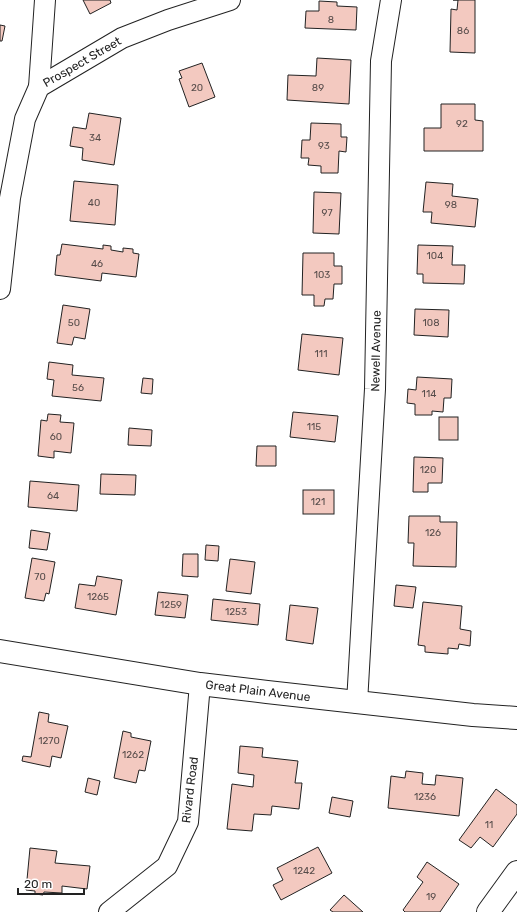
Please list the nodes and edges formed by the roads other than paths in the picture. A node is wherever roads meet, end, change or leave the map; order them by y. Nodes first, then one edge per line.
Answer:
1 (45, 0) edge
2 (230, 0) edge
3 (391, 0) edge
4 (39, 87) junction
5 (0, 289) edge
6 (0, 651) edge
7 (200, 684) junction
8 (357, 702) junction
9 (517, 718) edge
10 (517, 872) edge
11 (109, 912) edge
12 (488, 912) edge

1 - 4 street
2 - 4 street, Prospect Street
3 - 8 street, Newell Avenue
4 - 5 street, Prospect Street
6 - 7 main road, Great Plain Avenue
7 - 8 main road, Great Plain Avenue
7 - 11 street, Rivard Road
8 - 9 main road, Great Plain Avenue
10 - 12 main road

